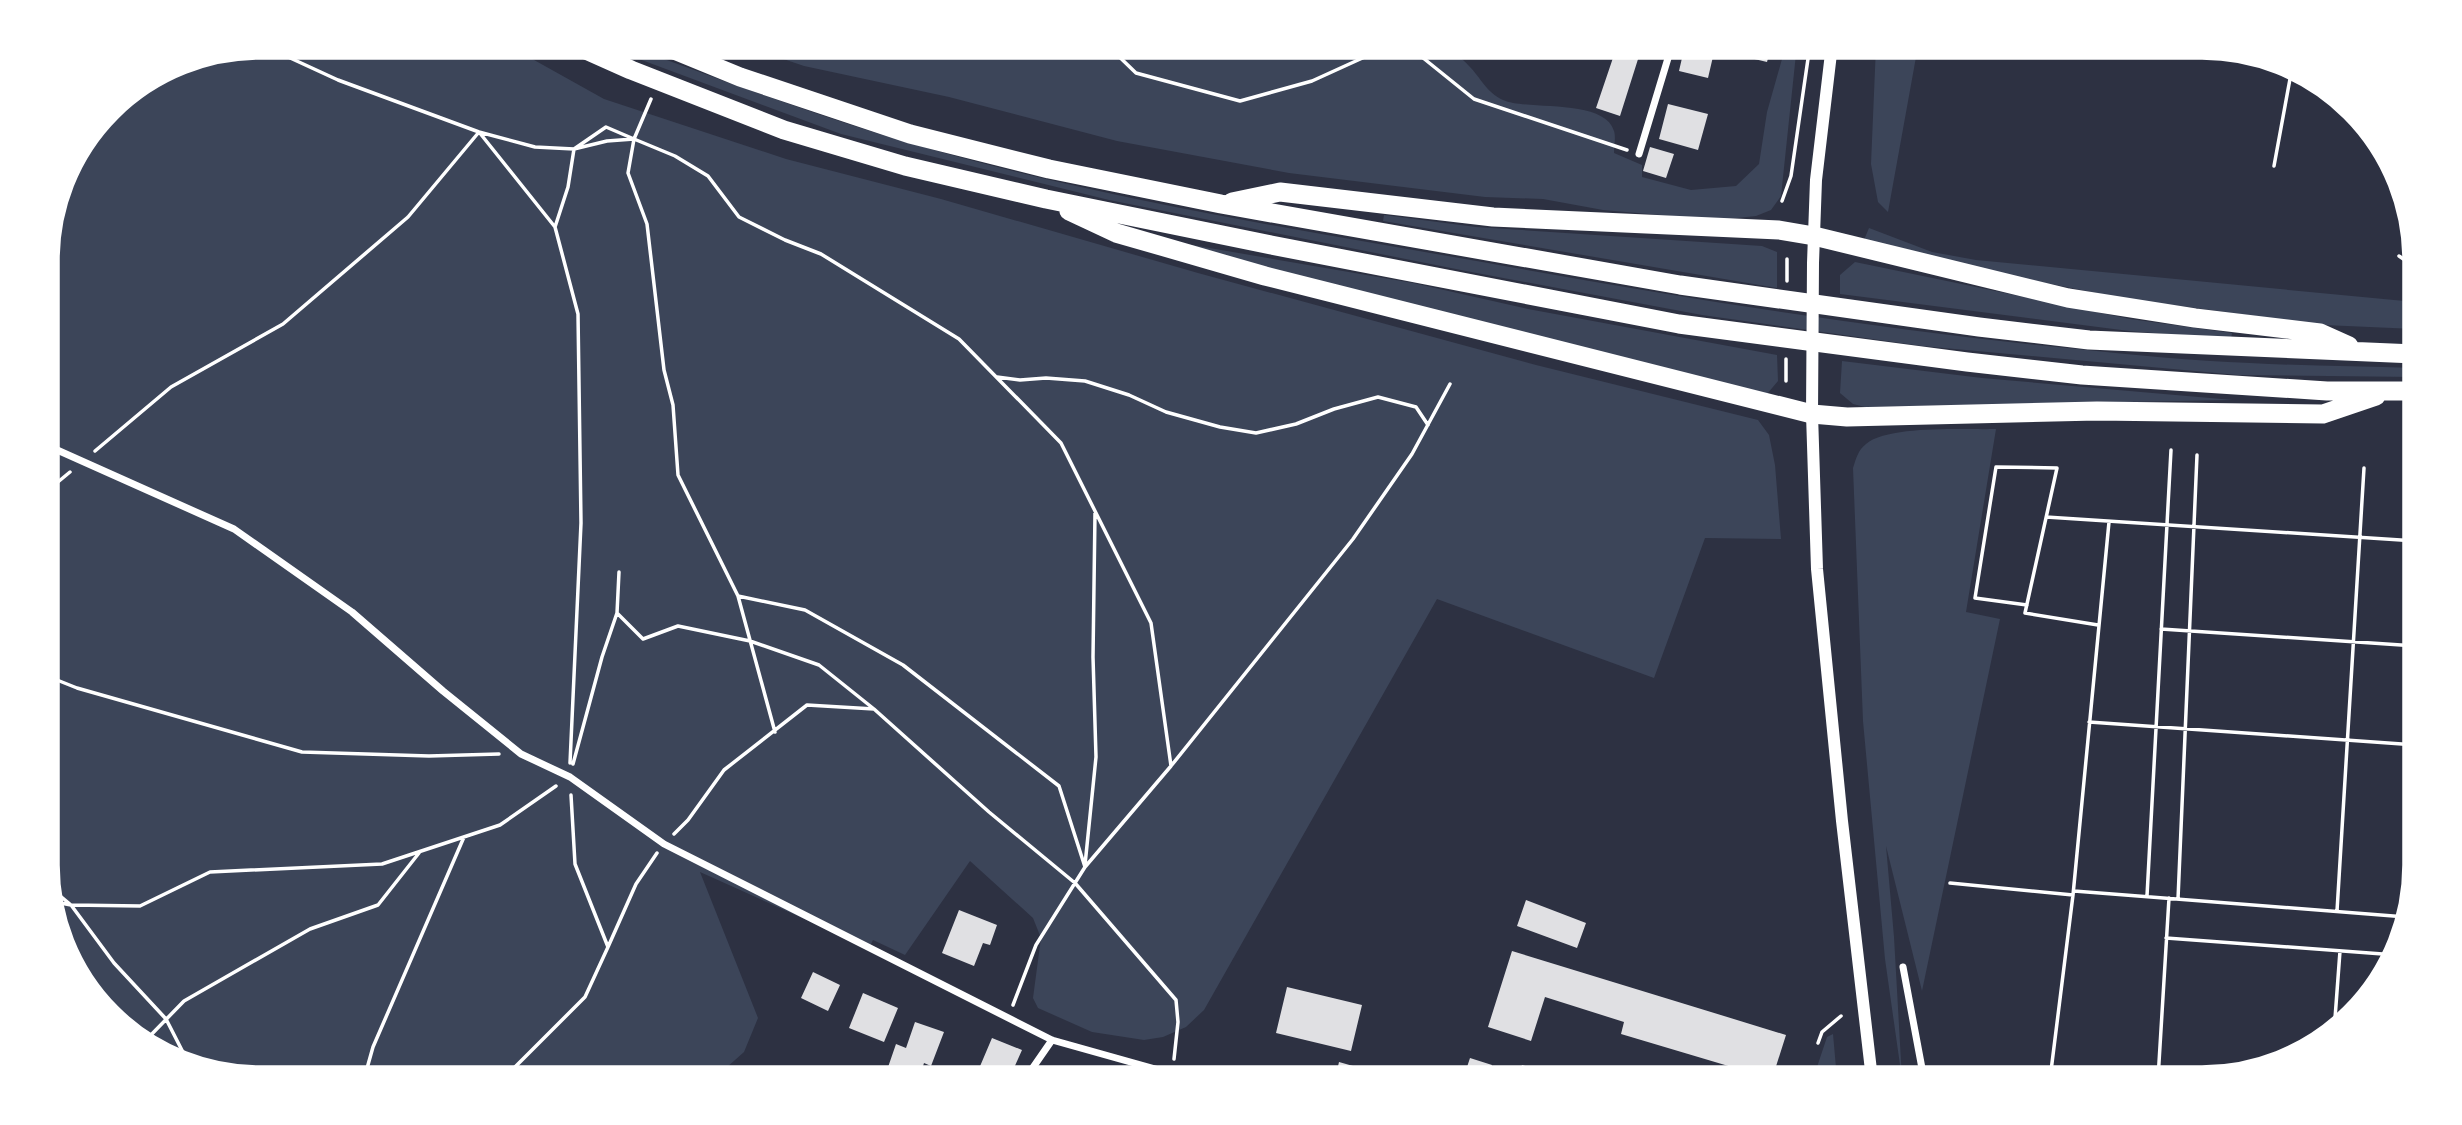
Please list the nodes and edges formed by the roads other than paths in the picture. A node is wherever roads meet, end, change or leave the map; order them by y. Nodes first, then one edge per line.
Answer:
1 (603, 58) edge
2 (692, 58) edge
3 (1668, 58) edge
4 (1830, 58) edge
5 (1639, 154) road end
6 (1046, 199) junction
7 (1221, 204) junction
8 (1814, 236) junction
9 (2361, 351) junction
10 (2404, 353) edge
11 (2391, 391) junction
12 (2404, 391) edge
13 (1812, 414) junction
14 (58, 450) edge
15 (1903, 967) dead end
16 (1052, 1040) junction
17 (1033, 1067) edge
18 (1149, 1067) edge
19 (1871, 1067) edge
20 (1922, 1067) edge

1 - 6 highway
2 - 7 highway
3 - 5 street
4 - 8 street
6 - 11 highway
6 - 13 highway
7 - 8 highway
7 - 9 highway
8 - 9 highway
8 - 13 street
9 - 10 highway
11 - 12 highway
11 - 13 highway
13 - 19 street
14 - 16 street
15 - 20 street
16 - 17 street
16 - 18 street

